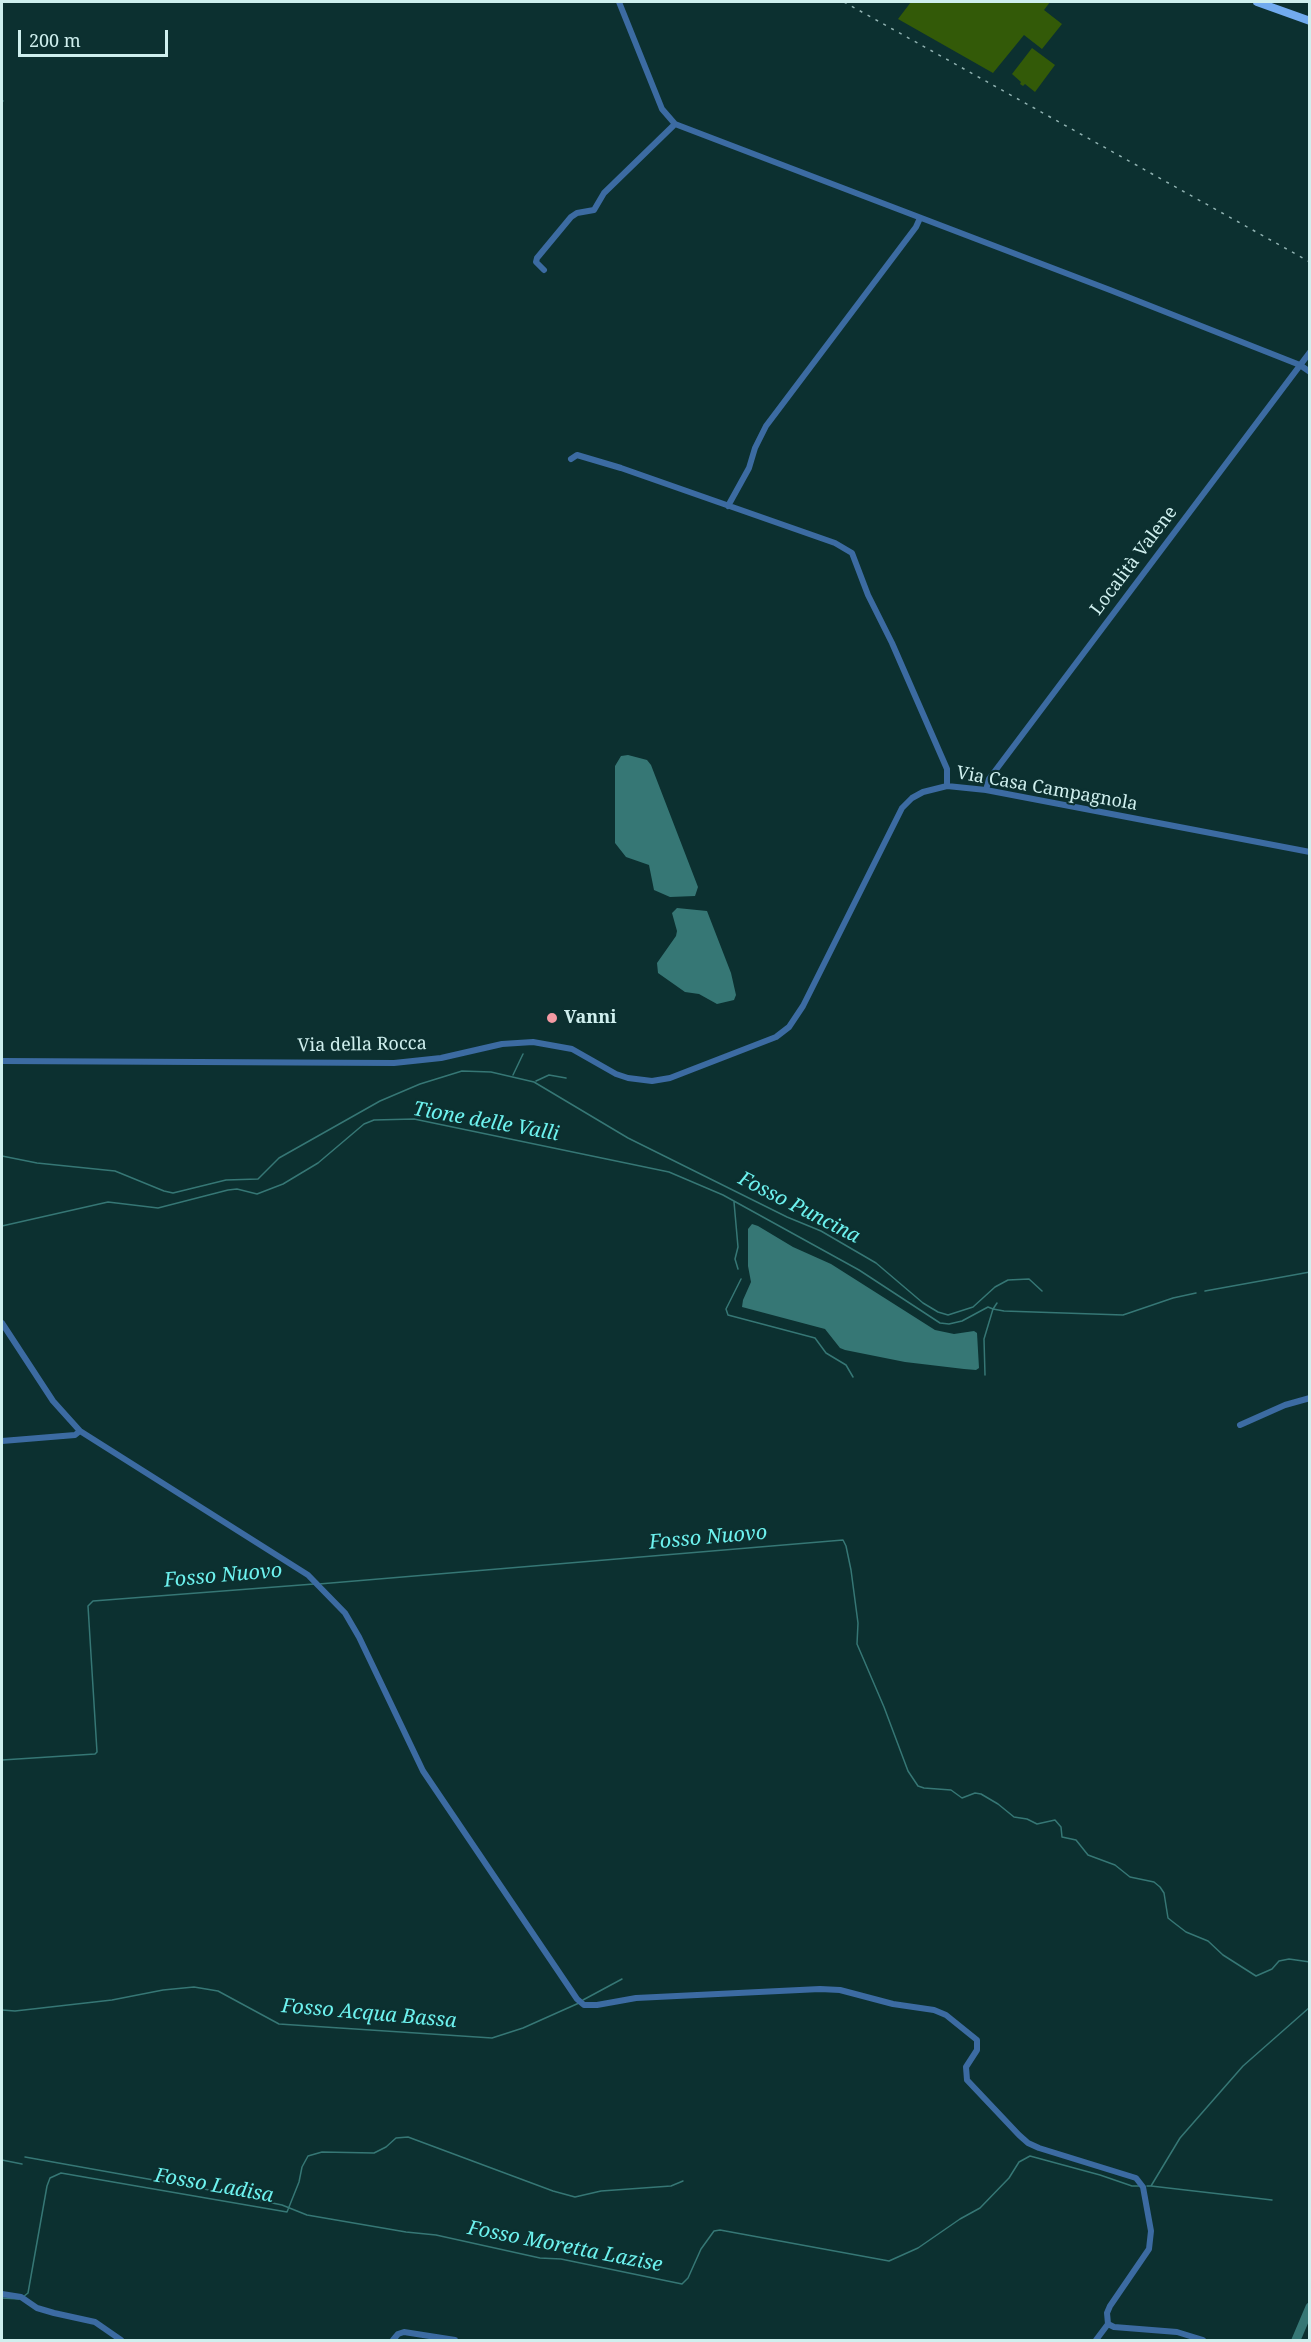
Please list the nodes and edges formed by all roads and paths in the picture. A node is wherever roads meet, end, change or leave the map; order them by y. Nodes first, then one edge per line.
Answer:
1 (619, 2) edge
2 (1257, 2) edge
3 (1310, 21) edge
4 (675, 124) junction
5 (921, 218) junction
6 (544, 270) dead end
7 (1310, 352) edge
8 (1300, 365) junction
9 (1310, 372) edge
10 (572, 459) dead end
11 (728, 506) junction
12 (947, 786) junction
13 (986, 790) junction
14 (1310, 852) edge
15 (776, 1037) joint
16 (2, 1062) edge
17 (2, 1323) edge
18 (1310, 1398) edge
19 (1240, 1425) dead end
20 (80, 1431) junction
21 (2, 1441) edge
22 (2, 2294) edge
23 (1108, 2324) junction
24 (121, 2340) edge
25 (393, 2340) edge
26 (455, 2340) edge
27 (1096, 2340) edge
28 (1203, 2340) edge

1 - 4 street
2 - 3 main road
4 - 5 street
4 - 6 street
5 - 8 street
5 - 11 street
7 - 8 street, Località Valene
8 - 9 street
8 - 13 street, Località Valene
10 - 11 street
11 - 12 street
12 - 13 street, Via Casa Campagnola
12 - 15 street, Via Casa Campagnola
13 - 14 street, Via Casa Campagnola
15 - 16 street, Via della Rocca
17 - 20 street
18 - 19 street
20 - 21 street
20 - 23 street
22 - 24 street
23 - 27 street
23 - 28 street
25 - 26 street

